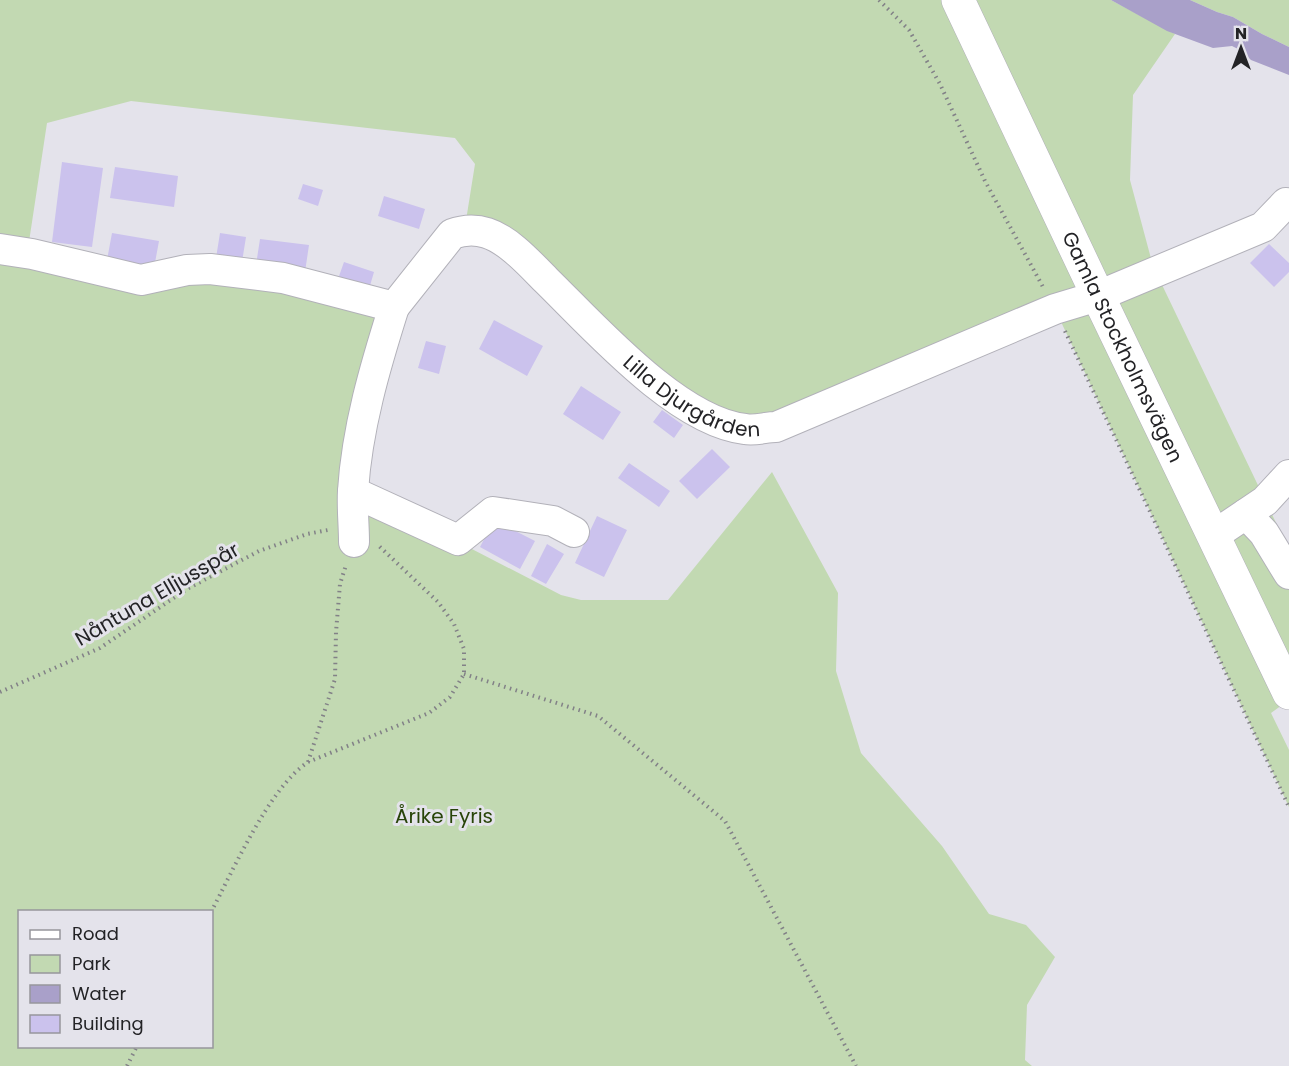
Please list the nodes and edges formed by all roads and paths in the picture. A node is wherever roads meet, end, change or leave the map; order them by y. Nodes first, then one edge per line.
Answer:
1 (879, 0) edge
2 (958, 0) edge
3 (1286, 203) dead end
4 (0, 249) edge
5 (1098, 296) junction
6 (394, 308) junction
7 (1055, 309) junction
8 (1289, 475) edge
9 (353, 492) junction
10 (1245, 514) junction
11 (574, 532) dead end
12 (354, 536) junction
13 (1213, 536) junction
14 (1289, 574) edge
15 (464, 674) junction
16 (0, 693) edge
17 (1289, 693) edge
18 (308, 762) junction
19 (1289, 807) edge
20 (212, 910) edge
21 (136, 1048) edge
22 (127, 1066) edge
23 (856, 1066) edge

1 - 7 path
2 - 5 main road, Gamla Stockholmsvägen
3 - 5 street
4 - 6 street
5 - 7 street
5 - 13 main road, Gamla Stockholmsvägen
6 - 7 street, Lilla Djurgården
6 - 9 street, Lilla Djurgården
7 - 19 path
8 - 10 street
9 - 11 street
9 - 12 street, Lilla Djurgården
10 - 13 street
10 - 14 street
12 - 15 path
12 - 16 path, Nåntuna Elljusspår
12 - 18 path
13 - 17 main road, Gamla Stockholmsvägen
15 - 18 path
15 - 23 path
18 - 20 path
21 - 22 path

